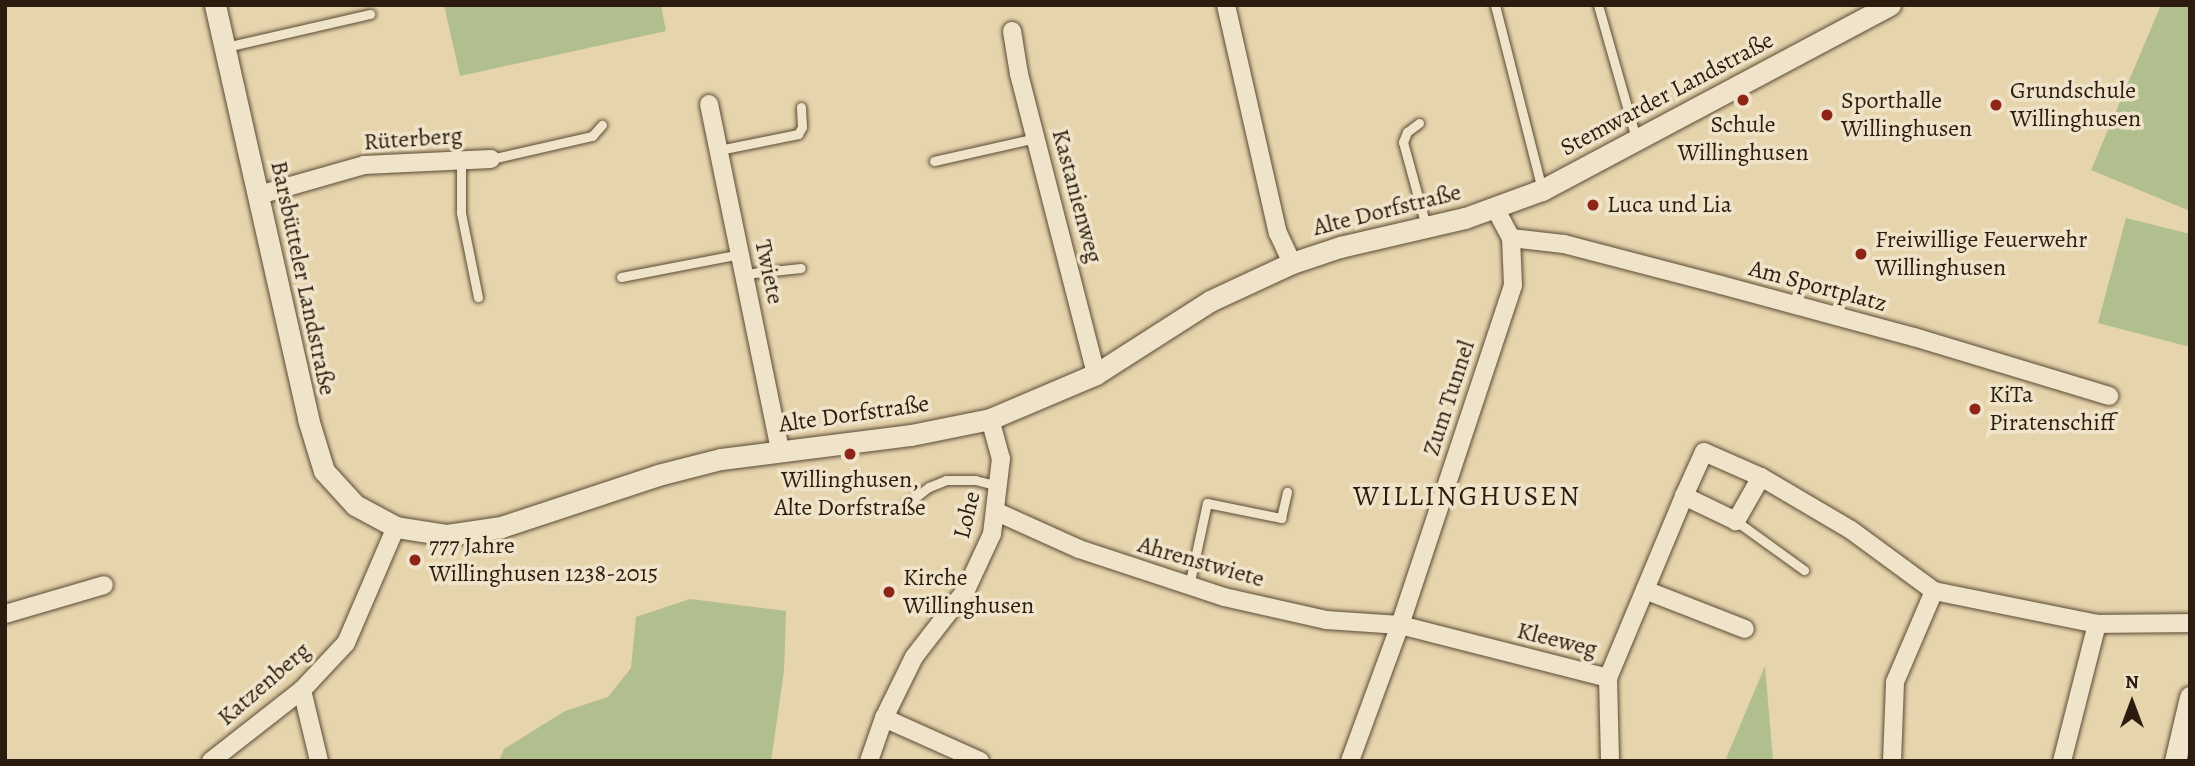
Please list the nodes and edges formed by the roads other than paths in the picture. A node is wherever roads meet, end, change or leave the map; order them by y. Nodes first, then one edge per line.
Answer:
1 (215, 5) edge
2 (1226, 5) edge
3 (1495, 5) edge
4 (1598, 5) edge
5 (1890, 5) edge
6 (370, 14) dead end
7 (1012, 31) dead end
8 (225, 48) junction
9 (709, 104) dead end
10 (801, 107) dead end
11 (1419, 123) dead end
12 (602, 125) dead end
13 (1035, 138) junction
14 (1636, 141) junction
15 (719, 149) junction
16 (491, 159) joint
17 (460, 160) junction
18 (934, 161) dead end
19 (1542, 190) junction
20 (258, 195) junction
21 (1495, 208) junction
22 (1427, 228) junction
23 (1511, 239) junction
24 (740, 254) junction
25 (1292, 263) junction
26 (801, 268) dead end
27 (744, 274) junction
28 (621, 277) dead end
29 (478, 297) dead end
30 (1096, 374) junction
31 (2109, 396) dead end
32 (990, 419) junction
33 (780, 450) junction
34 (1760, 477) junction
35 (999, 486) junction
36 (1287, 492) dead end
37 (1684, 496) junction
38 (903, 507) dead end
39 (997, 512) junction
40 (1737, 521) junction
41 (396, 527) junction
42 (1804, 570) dead end
43 (104, 585) dead end
44 (1189, 586) junction
45 (1645, 590) junction
46 (1934, 591) junction
47 (5, 614) edge
48 (2190, 623) edge
49 (2097, 624) junction
50 (1400, 625) junction
51 (1745, 629) dead end
52 (1608, 678) junction
53 (302, 690) junction
54 (2190, 697) edge
55 (884, 718) junction
56 (211, 761) edge
57 (319, 761) edge
58 (869, 761) edge
59 (981, 761) edge
60 (1350, 761) edge
61 (1610, 761) edge
62 (1892, 761) edge
63 (2063, 761) edge
64 (2175, 761) edge

1 - 8 street, Barsbütteler Landstraße
2 - 25 street, Alte Dorfstraße
3 - 19 lane, Stemwarder Landstraße
4 - 14 lane
5 - 14 street, Stemwarder Landstraße
6 - 8 lane
7 - 13 street, Kastanienweg
8 - 20 street, Barsbütteler Landstraße
9 - 15 street, Twiete
10 - 15 lane
11 - 22 lane
12 - 16 lane
13 - 18 lane
13 - 30 street, Kastanienweg
14 - 19 street, Stemwarder Landstraße
15 - 24 street, Twiete
16 - 17 street, Rüterberg
17 - 20 street, Rüterberg
17 - 29 lane
19 - 21 street, Stemwarder Landstraße
20 - 41 street, Barsbütteler Landstraße
21 - 22 street, Alte Dorfstraße
21 - 23 street, Zum Tunnel
22 - 25 street, Alte Dorfstraße
23 - 31 street, Am Sportplatz
23 - 50 street, Zum Tunnel
24 - 27 street, Twiete
24 - 28 lane
25 - 30 street, Alte Dorfstraße
26 - 27 lane
27 - 33 street, Twiete
30 - 32 street, Alte Dorfstraße
32 - 33 street, Alte Dorfstraße
32 - 35 street, Lohe
33 - 41 street, Alte Dorfstraße
34 - 37 street, Kleeweg
34 - 40 street
34 - 46 street, Kleeweg
35 - 38 lane
35 - 39 street, Lohe
36 - 44 lane
37 - 40 street
37 - 45 street, Kleeweg
39 - 44 street, Ahrenstwiete
39 - 55 street, Lohe
40 - 42 lane
41 - 53 street, Katzenberg
43 - 47 street
44 - 50 street, Ahrenstwiete
45 - 51 street
45 - 52 street, Kleeweg
46 - 49 street
46 - 62 street
48 - 49 street
49 - 63 street
50 - 52 street, Kleeweg
50 - 60 street, Zum Tunnel
52 - 61 street
53 - 56 street, Katzenberg
53 - 57 street
54 - 64 street
55 - 58 street, Lohe
55 - 59 street

